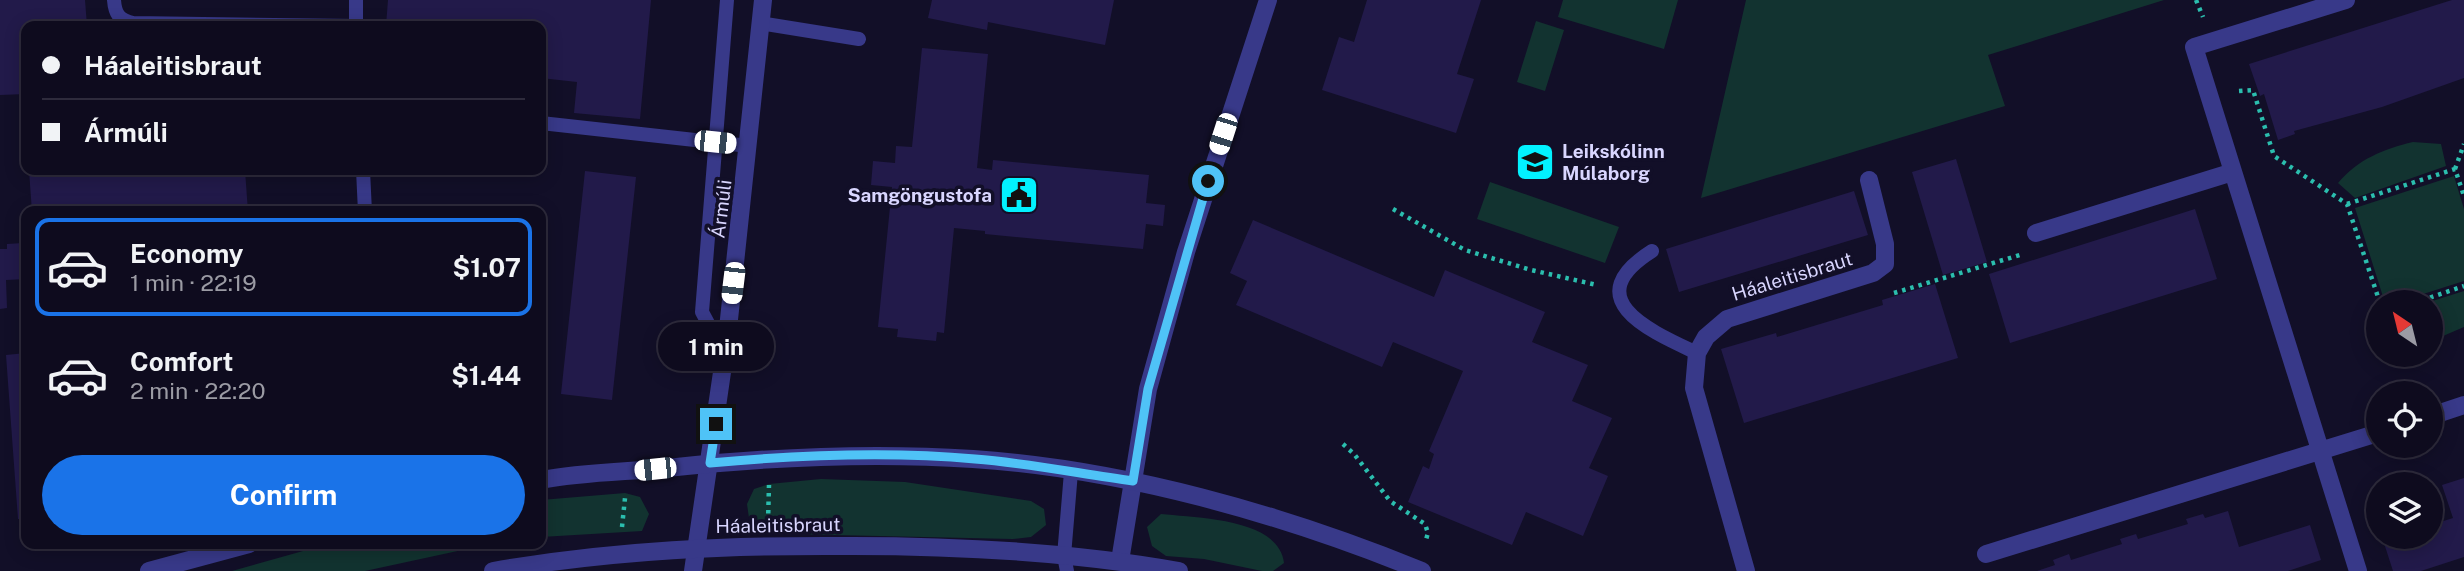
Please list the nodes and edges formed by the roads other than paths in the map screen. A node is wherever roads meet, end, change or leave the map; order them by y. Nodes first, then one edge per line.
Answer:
1 (114, 0) edge
2 (356, 0) edge
3 (727, 0) edge
4 (763, 0) edge
5 (1268, 0) edge
6 (2346, 0) edge
7 (122, 21) edge
8 (356, 21) edge
9 (761, 23) junction
10 (859, 39) dead end
11 (546, 124) edge
12 (715, 142) junction
13 (749, 146) junction
14 (2233, 172) junction
15 (363, 175) edge
16 (1868, 180) dead end
17 (365, 206) edge
18 (2036, 233) dead end
19 (1652, 251) dead end
20 (727, 338) junction
21 (1697, 353) junction
22 (2464, 405) edge
23 (2443, 412) edge
24 (2366, 437) edge
25 (2320, 451) junction
26 (710, 463) junction
27 (1071, 472) junction
28 (546, 479) edge
29 (1133, 481) junction
30 (696, 547) junction
31 (230, 549) edge
32 (1986, 554) dead end
33 (1120, 561) junction
34 (1422, 562) edge
35 (1066, 563) edge
36 (501, 570) edge
37 (149, 571) edge
38 (693, 571) edge
39 (1179, 571) edge
40 (1746, 571) edge
41 (2358, 571) edge

1 - 7 lane
2 - 8 lane
3 - 12 lane
4 - 9 street, Ármúli
5 - 29 street
6 - 14 street
9 - 10 lane
9 - 13 street, Ármúli
11 - 12 lane
12 - 13 lane
12 - 20 lane
13 - 20 street, Ármúli
14 - 18 street
14 - 25 street
15 - 17 lane
16 - 21 street, Háaleitisbraut
19 - 21 lane
20 - 26 street, Ármúli
21 - 40 street
22 - 23 street
24 - 25 street
25 - 32 street
25 - 41 street
26 - 27 street
26 - 28 street
26 - 30 street, Ármúli
27 - 29 street
27 - 35 lane
29 - 33 street
29 - 34 street
30 - 35 street, Háaleitisbraut
30 - 36 street, Háaleitisbraut
30 - 38 street, Ármúli
31 - 37 street
33 - 35 street, Háaleitisbraut
33 - 39 street, Háaleitisbraut

